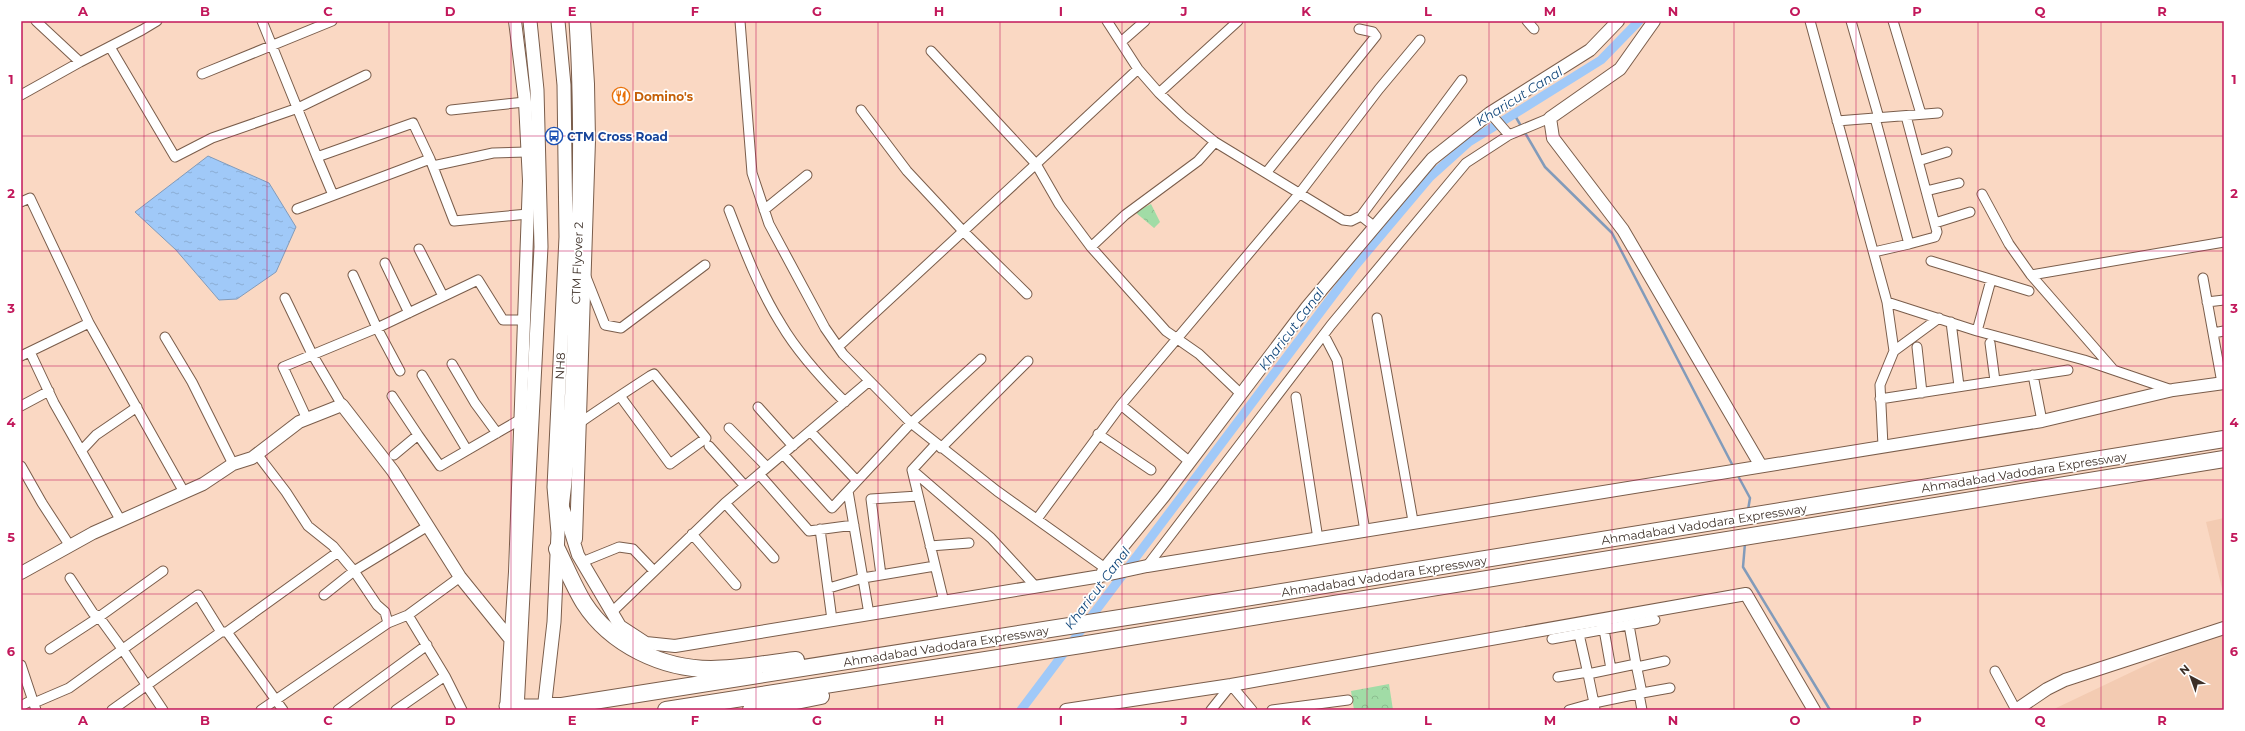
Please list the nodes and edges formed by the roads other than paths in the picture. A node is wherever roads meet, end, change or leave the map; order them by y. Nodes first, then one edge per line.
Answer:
1 (36, 21) edge
2 (157, 21) edge
3 (262, 21) edge
4 (332, 21) edge
5 (515, 21) edge
6 (530, 21) edge
7 (558, 21) edge
8 (576, 21) edge
9 (584, 21) edge
10 (740, 21) edge
11 (1107, 21) edge
12 (1145, 21) edge
13 (1238, 21) edge
14 (1527, 21) edge
15 (1618, 21) edge
16 (1654, 21) edge
17 (1810, 21) edge
18 (1851, 21) edge
19 (1894, 21) edge
20 (1359, 29) dead end
21 (1534, 29) dead end
22 (1420, 40) dead end
23 (1121, 42) junction
24 (272, 46) junction
25 (110, 47) junction
26 (931, 51) dead end
27 (80, 62) junction
28 (1138, 69) junction
29 (202, 74) dead end
30 (366, 75) dead end
31 (1462, 80) dead end
32 (1159, 94) junction
33 (21, 95) edge
34 (525, 102) junction
35 (298, 108) junction
36 (451, 110) dead end
37 (861, 110) dead end
38 (1490, 113) junction
39 (1938, 113) dead end
40 (1921, 114) junction
41 (1906, 116) junction
42 (1550, 118) junction
43 (1877, 118) junction
44 (1837, 121) junction
45 (1509, 135) junction
46 (1215, 142) junction
47 (527, 152) junction
48 (1947, 152) dead end
49 (317, 156) junction
50 (1918, 161) junction
51 (431, 163) junction
52 (1036, 164) junction
53 (1266, 173) junction
54 (807, 175) dead end
55 (1959, 183) dead end
56 (1926, 191) junction
57 (1299, 194) junction
58 (1982, 194) dead end
59 (333, 195) junction
60 (21, 202) edge
61 (297, 209) dead end
62 (729, 210) dead end
63 (764, 210) junction
64 (1970, 212) dead end
65 (528, 214) junction
66 (1360, 216) junction
67 (1935, 223) junction
68 (1375, 226) junction
69 (963, 231) junction
70 (2224, 242) edge
71 (1909, 244) junction
72 (1091, 247) junction
73 (418, 249) dead end
74 (527, 251) junction
75 (541, 251) junction
76 (1874, 252) junction
77 (1931, 261) dead end
78 (385, 263) dead end
79 (705, 265) dead end
80 (353, 275) dead end
81 (2031, 275) junction
82 (585, 276) junction
83 (2203, 278) dead end
84 (1991, 280) junction
85 (2029, 291) dead end
86 (1027, 294) dead end
87 (443, 296) junction
88 (285, 298) dead end
89 (2224, 300) edge
90 (1887, 302) junction
91 (2207, 302) junction
92 (409, 313) junction
93 (1377, 318) dead end
94 (1939, 318) junction
95 (525, 320) junction
96 (1951, 322) junction
97 (89, 323) junction
98 (376, 328) junction
99 (1977, 331) junction
100 (2224, 331) edge
101 (2213, 333) junction
102 (1324, 335) junction
103 (165, 337) dead end
104 (1178, 339) junction
105 (1990, 343) dead end
106 (838, 347) junction
107 (1917, 347) dead end
108 (1894, 351) junction
109 (30, 352) junction
110 (312, 354) junction
111 (21, 356) edge
112 (981, 359) dead end
113 (1028, 361) dead end
114 (452, 364) dead end
115 (2113, 369) junction
116 (2068, 370) dead end
117 (400, 371) dead end
118 (422, 375) dead end
119 (2033, 376) junction
120 (1995, 381) junction
121 (868, 382) junction
122 (2223, 383) edge
123 (1959, 386) junction
124 (2173, 390) junction
125 (49, 391) junction
126 (1922, 393) junction
127 (1241, 394) junction
128 (392, 396) dead end
129 (620, 396) junction
130 (1296, 397) dead end
131 (1880, 399) junction
132 (845, 402) junction
133 (342, 405) junction
134 (1121, 405) junction
135 (21, 406) edge
136 (137, 407) junction
137 (758, 407) dead end
138 (521, 418) junction
139 (307, 419) junction
140 (2042, 420) junction
141 (581, 422) junction
142 (910, 423) junction
143 (729, 428) dead end
144 (810, 431) junction
145 (497, 432) junction
146 (418, 434) junction
147 (1098, 434) junction
148 (2224, 439) edge
149 (709, 446) dead end
150 (793, 446) junction
151 (939, 446) junction
152 (1883, 446) junction
153 (467, 450) junction
154 (81, 451) junction
155 (256, 454) junction
156 (394, 454) dead end
157 (784, 454) junction
158 (2224, 459) edge
159 (1190, 462) junction
160 (234, 464) junction
161 (21, 466) edge
162 (1761, 466) junction
163 (767, 467) junction
164 (912, 470) junction
165 (1151, 470) dead end
166 (759, 474) junction
167 (858, 481) junction
168 (745, 486) junction
169 (848, 491) junction
170 (184, 492) junction
171 (918, 496) junction
172 (724, 503) junction
173 (562, 504) junction
174 (1037, 519) junction
175 (121, 521) junction
176 (1413, 522) junction
177 (854, 525) junction
178 (428, 526) junction
179 (820, 529) junction
180 (1365, 531) junction
181 (558, 533) junction
182 (692, 534) junction
183 (1318, 539) junction
184 (969, 543) dead end
185 (70, 546) junction
186 (930, 546) junction
187 (575, 547) junction
188 (558, 549) junction
189 (338, 552) junction
190 (774, 558) dead end
191 (582, 562) junction
192 (935, 566) junction
193 (1147, 566) junction
194 (163, 571) dead end
195 (354, 571) junction
196 (654, 571) junction
197 (1102, 572) junction
198 (21, 573) edge
199 (881, 575) junction
200 (460, 576) junction
201 (70, 578) dead end
202 (863, 578) junction
203 (736, 586) dead end
204 (1036, 587) junction
205 (829, 588) junction
206 (324, 595) dead end
207 (944, 602) junction
208 (612, 612) junction
209 (869, 614) junction
210 (408, 615) junction
211 (99, 617) junction
212 (832, 620) junction
213 (1655, 620) dead end
214 (388, 623) junction
215 (1603, 624) junction
216 (1629, 625) junction
217 (2224, 628) edge
218 (224, 632) junction
219 (1580, 634) junction
220 (511, 640) junction
221 (1552, 640) dead end
222 (427, 645) junction
223 (50, 650) dead end
224 (123, 650) junction
225 (892, 655) junction
226 (1665, 661) dead end
227 (21, 666) edge
228 (1637, 666) junction
229 (939, 667) junction
230 (1611, 669) junction
231 (1995, 671) dead end
232 (1588, 673) junction
233 (445, 676) junction
234 (1558, 677) dead end
235 (1231, 685) junction
236 (147, 686) junction
237 (1670, 688) dead end
238 (1640, 693) junction
239 (1348, 700) dead end
240 (275, 701) junction
241 (34, 704) edge
242 (21, 706) edge
243 (1595, 706) edge
244 (512, 708) edge
245 (544, 708) edge
246 (1092, 708) edge
247 (112, 710) edge
248 (163, 710) edge
249 (261, 710) edge
250 (282, 710) edge
251 (338, 710) edge
252 (396, 710) edge
253 (462, 710) edge
254 (666, 710) edge
255 (751, 710) edge
256 (1066, 710) edge
257 (1211, 710) edge
258 (1252, 710) edge
259 (1272, 710) edge
260 (1569, 710) edge
261 (1642, 710) edge
262 (1814, 710) edge
263 (2016, 710) edge

1 - 27 street
2 - 25 street
3 - 24 street
4 - 24 street
5 - 34 street
6 - 75 main road, NH8
7 - 181 main road, NH8
8 - 173 main road, CTM Flyover 2
9 - 82 street
10 - 63 street
11 - 23 street
12 - 23 street
13 - 32 street
14 - 21 street
15 - 38 street
16 - 42 street
17 - 44 street
18 - 43 street
19 - 40 street
20 - 53 street
22 - 57 street
23 - 28 street
24 - 29 street
24 - 35 street
25 - 27 street
25 - 35 street
26 - 52 street
27 - 33 street
28 - 32 street
28 - 52 street
30 - 35 street
31 - 66 street
32 - 46 street
34 - 36 street
34 - 47 street
35 - 49 street
37 - 69 street
38 - 45 street
38 - 68 street
39 - 40 street
40 - 41 street
41 - 43 street
41 - 50 street
42 - 45 street
42 - 162 street
43 - 44 street
43 - 71 street
44 - 76 street
45 - 102 street
46 - 53 street
46 - 72 street
47 - 51 street
47 - 65 street
48 - 50 street
49 - 51 street
49 - 59 street
50 - 56 street
51 - 59 street
51 - 65 street
52 - 69 street
52 - 72 street
53 - 57 street
54 - 63 street
55 - 56 street
56 - 67 street
57 - 66 street
57 - 104 street
58 - 81 street
59 - 61 street
60 - 97 street
62 - 132 street
63 - 106 street
64 - 67 street
65 - 74 street
66 - 68 street
67 - 71 street
68 - 127 street
69 - 86 street
69 - 106 street
70 - 81 street
71 - 76 street
72 - 104 street
73 - 87 street
74 - 75 street
74 - 95 street
75 - 244 main road, NH8
76 - 90 street
77 - 84 street
78 - 92 street
79 - 82 street
80 - 98 street
81 - 115 street
82 - 141 street
83 - 91 street
84 - 85 street
84 - 99 street
87 - 92 street
87 - 95 street
88 - 110 street
89 - 91 street
90 - 94 street
90 - 108 street
91 - 101 street
92 - 98 street
93 - 176 street
94 - 96 street
94 - 108 street
95 - 138 street
96 - 99 street
96 - 123 street
97 - 109 street
97 - 136 street
98 - 110 street
98 - 117 street
99 - 115 street
100 - 101 street
101 - 122 street
102 - 180 street
102 - 193 street
103 - 160 street
104 - 127 street
104 - 134 street
105 - 120 street
106 - 121 street
107 - 126 street
108 - 131 street
109 - 111 street
109 - 125 street
110 - 133 street
110 - 139 street
112 - 142 street
113 - 151 street
114 - 145 street
115 - 124 street
116 - 119 street
118 - 153 street
119 - 120 street
119 - 140 street
120 - 123 street
121 - 132 street
121 - 142 street
122 - 124 street
123 - 126 street
124 - 140 street
125 - 135 street
125 - 154 street
126 - 131 street
127 - 159 street
128 - 146 street
129 - 129 street
129 - 141 street
130 - 183 street
131 - 152 street
132 - 144 street
133 - 139 street
133 - 178 street
134 - 147 street
134 - 159 street
136 - 154 street
136 - 170 street
137 - 150 street
138 - 145 street
138 - 220 street
139 - 155 street
140 - 152 street
141 - 187 street
142 - 151 street
142 - 167 street
143 - 163 street
144 - 150 street
144 - 167 street
145 - 153 street
146 - 153 street
146 - 156 street
147 - 165 street
147 - 174 street
148 - 225 highway, Ahmadabad Vadodara Expressway
149 - 168 street
150 - 157 street
151 - 164 street
151 - 174 street
152 - 162 street
154 - 175 street
155 - 160 street
155 - 189 street
157 - 163 street
157 - 169 street
158 - 229 highway, Ahmadabad Vadodara Expressway
159 - 197 street
160 - 170 street
161 - 185 street
162 - 176 street
163 - 166 street
164 - 171 street
164 - 204 street
166 - 168 street
166 - 179 street
167 - 169 street
168 - 172 street
169 - 177 street
170 - 175 street
171 - 186 street
171 - 199 street
172 - 182 street
172 - 190 street
173 - 181 main road, CTM Flyover 2
173 - 187 street
174 - 197 street
175 - 185 street
176 - 180 street
177 - 179 street
177 - 202 street
178 - 195 street
178 - 200 street
179 - 205 street
180 - 183 street
181 - 188 main road, NH8
182 - 196 street
182 - 203 street
183 - 193 street
184 - 186 street
185 - 198 street
186 - 192 street
187 - 191 street
188 - 225 highway
188 - 245 main road, NH8
189 - 195 street
189 - 218 street
191 - 196 street
191 - 208 street
192 - 199 street
192 - 207 street
193 - 197 street
194 - 211 street
195 - 206 street
195 - 214 street
196 - 208 street
197 - 204 street
199 - 202 street
200 - 210 street
200 - 220 street
201 - 211 street
202 - 205 street
202 - 209 street
204 - 207 street
205 - 212 street
207 - 209 street
208 - 212 street
209 - 212 street
210 - 214 street
210 - 222 street
211 - 223 street
211 - 224 street
213 - 216 street
214 - 240 street
215 - 216 street
215 - 219 street
215 - 230 street
215 - 235 street
215 - 262 street
216 - 228 street
217 - 263 street
218 - 224 street
218 - 236 street
218 - 240 street
219 - 221 street
219 - 232 street
220 - 244 street
222 - 233 street
222 - 251 street
224 - 236 street
224 - 241 street
225 - 245 highway, Ahmadabad Vadodara Expressway
226 - 228 street
227 - 241 street
228 - 230 street
228 - 238 street
229 - 254 highway, Ahmadabad Vadodara Expressway
229 - 255 highway
230 - 232 street
231 - 263 street
232 - 234 street
232 - 243 street
233 - 252 street
233 - 253 street
235 - 246 street
235 - 257 street
235 - 258 street
236 - 247 street
236 - 248 street
237 - 238 street
238 - 243 street
238 - 261 street
239 - 259 street
240 - 249 street
240 - 250 street
241 - 242 street
243 - 260 street
244 - 245 main road
246 - 256 street

